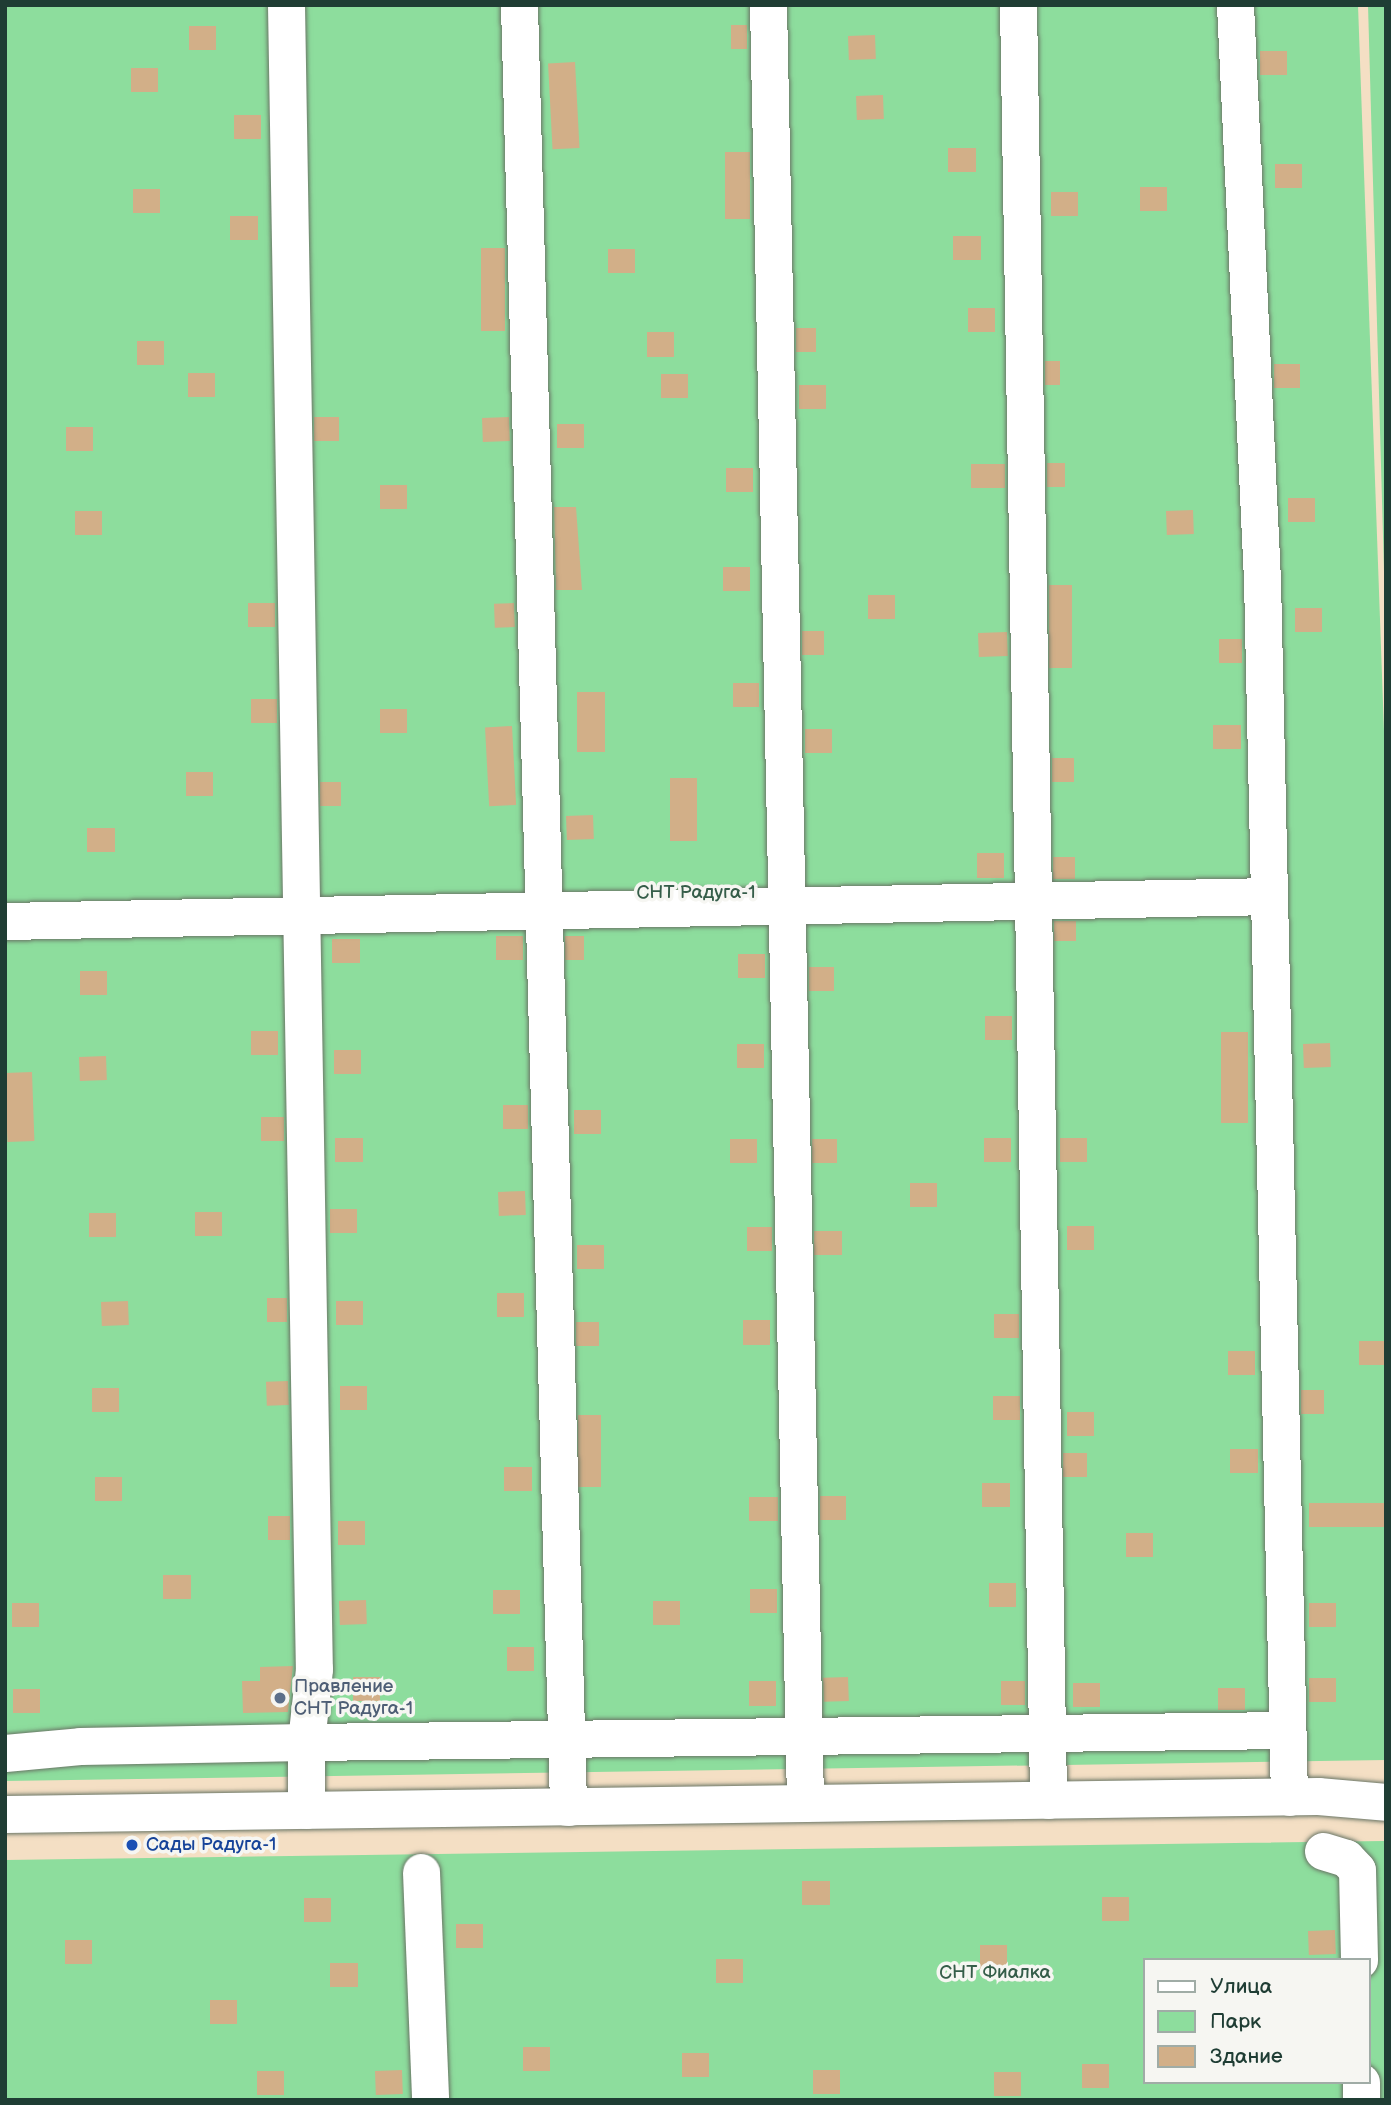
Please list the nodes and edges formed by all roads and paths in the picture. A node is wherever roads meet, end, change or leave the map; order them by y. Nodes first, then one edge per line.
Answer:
1 (286, 5) edge
2 (519, 5) edge
3 (768, 5) edge
4 (1018, 5) edge
5 (1235, 5) edge
6 (1269, 896) junction
7 (1033, 901) junction
8 (787, 906) junction
9 (544, 911) junction
10 (301, 915) junction
11 (5, 921) edge
12 (1287, 1730) junction
13 (1047, 1733) junction
14 (804, 1736) junction
15 (566, 1739) junction
16 (306, 1742) junction
17 (5, 1753) edge
18 (1289, 1797) junction
19 (1048, 1800) junction
20 (1386, 1802) edge
21 (805, 1804) junction
22 (568, 1807) junction
23 (306, 1810) junction
24 (5, 1814) edge
25 (1323, 1851) dead end
26 (421, 1871) dead end
27 (1359, 1958) edge
28 (430, 2100) edge

1 - 10 street
2 - 9 street
3 - 8 street
4 - 7 street
5 - 6 street
6 - 7 street
6 - 12 street
7 - 8 street
7 - 13 street
8 - 9 street
8 - 14 street
9 - 10 street
9 - 15 street
10 - 11 street
10 - 16 street
12 - 13 street
12 - 18 street
13 - 14 street
13 - 19 street
14 - 15 street
14 - 21 street
15 - 16 street
15 - 22 street
16 - 17 street
16 - 23 street
18 - 19 street
18 - 20 street
19 - 21 street
21 - 22 street
22 - 23 street
23 - 24 street
25 - 27 street
26 - 28 street

